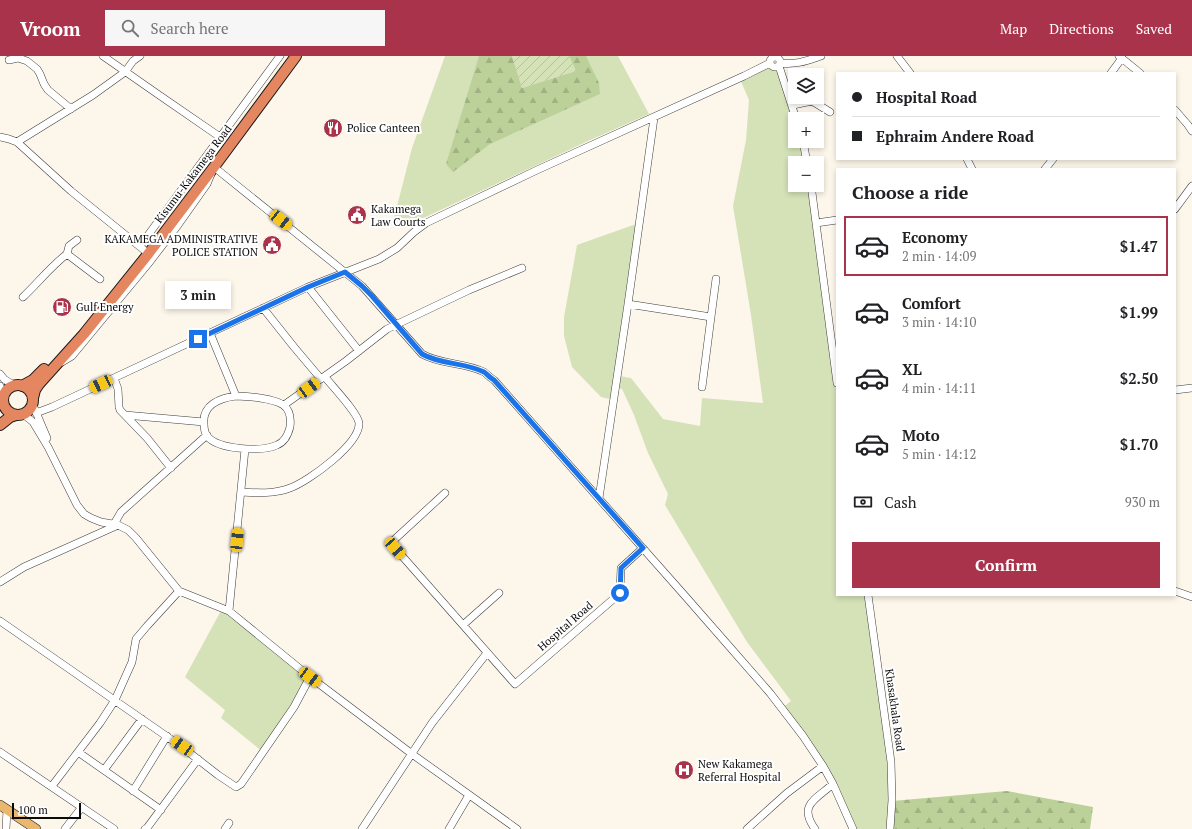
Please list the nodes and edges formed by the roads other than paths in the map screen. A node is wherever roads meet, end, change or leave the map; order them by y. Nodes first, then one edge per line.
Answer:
1 (103, 56) edge
2 (140, 56) edge
3 (280, 56) edge
4 (289, 56) edge
5 (296, 56) edge
6 (821, 56) edge
7 (897, 56) edge
8 (1120, 57) edge
9 (9, 60) dead end
10 (776, 61) edge
11 (125, 72) junction
12 (909, 72) edge
13 (1112, 72) edge
14 (1139, 72) edge
15 (817, 104) edge
16 (793, 105) joint
17 (71, 109) junction
18 (1176, 111) edge
19 (794, 112) edge
20 (830, 112) dead end
21 (654, 118) junction
22 (1192, 131) edge
23 (0, 137) edge
24 (220, 137) junction
25 (17, 142) junction
26 (214, 167) junction
27 (1192, 186) edge
28 (812, 192) edge
29 (1176, 208) edge
30 (836, 220) edge
31 (816, 223) junction
32 (77, 240) dead end
33 (142, 248) junction
34 (67, 254) junction
35 (522, 268) dead end
36 (345, 272) junction
37 (100, 279) dead end
38 (716, 279) dead end
39 (308, 287) junction
40 (23, 297) dead end
41 (628, 304) junction
42 (263, 308) junction
43 (711, 317) junction
44 (396, 325) junction
45 (210, 333) junction
46 (359, 351) junction
47 (0, 374) edge
48 (836, 375) edge
49 (114, 378) junction
50 (323, 378) junction
51 (0, 386) edge
52 (19, 386) junction
53 (702, 387) dead end
54 (1192, 388) edge
55 (1176, 390) edge
56 (236, 396) junction
57 (4, 401) junction
58 (34, 405) junction
59 (284, 405) junction
60 (0, 414) edge
61 (20, 414) junction
62 (125, 415) junction
63 (204, 422) junction
64 (0, 425) edge
65 (206, 436) junction
66 (246, 449) junction
67 (55, 458) junction
68 (171, 468) junction
69 (242, 492) junction
70 (445, 493) dead end
71 (599, 498) junction
72 (116, 525) junction
73 (643, 548) junction
74 (0, 582) edge
75 (179, 590) junction
76 (1176, 592) edge
77 (499, 593) dead end
78 (868, 596) edge
79 (1192, 597) edge
80 (229, 612) junction
81 (0, 621) edge
82 (463, 625) junction
83 (488, 653) junction
84 (310, 677) junction
85 (115, 700) junction
86 (142, 719) junction
87 (167, 736) junction
88 (0, 752) edge
89 (78, 752) junction
90 (412, 754) junction
91 (198, 759) junction
92 (823, 766) junction
93 (104, 770) junction
94 (833, 784) junction
95 (52, 786) junction
96 (133, 790) junction
97 (470, 795) junction
98 (3, 807) edge
99 (82, 807) junction
100 (161, 810) junction
101 (110, 828) edge
102 (6, 829) edge
103 (36, 829) edge
104 (64, 829) edge
105 (147, 829) edge
106 (362, 829) edge
107 (449, 829) edge
108 (517, 829) edge
109 (747, 829) edge
110 (815, 829) edge
111 (853, 829) edge
112 (890, 829) edge

1 - 11 street
2 - 11 street
3 - 24 street
4 - 33 highway, Kisumu-Kakamega Road
5 - 26 highway, Kisumu-Kakamega Road
6 - 10 street
7 - 12 street
8 - 13 street
8 - 14 street
9 - 17 street
10 - 16 street
10 - 21 street
11 - 17 street
11 - 24 street
15 - 20 street
16 - 19 street
17 - 25 street
18 - 22 street
21 - 36 street
21 - 41 street
23 - 25 street
24 - 33 street
25 - 33 street
26 - 36 street
26 - 58 highway, Kisumu-Kakamega Road
27 - 29 street
28 - 31 street
30 - 31 street
31 - 48 street
32 - 34 street
33 - 52 highway, Kisumu-Kakamega Road
34 - 37 street
34 - 40 street
35 - 44 street
36 - 39 street
36 - 44 street
38 - 43 street
39 - 42 street
39 - 46 street
41 - 43 street
41 - 71 street
42 - 45 street
42 - 50 street
43 - 53 street
44 - 46 street
44 - 71 street
45 - 49 street
45 - 56 street
46 - 50 street
47 - 52 street
49 - 58 street
49 - 62 street
50 - 59 street
50 - 69 street
51 - 57 street
52 - 57 highway
52 - 58 highway
54 - 55 street
56 - 59 street
56 - 63 street
57 - 60 highway
57 - 61 highway
58 - 61 highway
58 - 67 street
59 - 66 street
61 - 64 highway
61 - 67 street
62 - 63 street
62 - 68 street
63 - 65 street
65 - 66 street
65 - 68 street
66 - 69 street
67 - 72 street
68 - 72 street
69 - 80 street
70 - 82 street
71 - 73 street
72 - 74 street
72 - 75 street
73 - 83 street, Hospital Road
73 - 92 street
75 - 80 street
75 - 85 street
76 - 79 street
77 - 82 street
78 - 112 street, Khasakhala Road
80 - 84 street
81 - 85 street
82 - 83 street
83 - 90 street
84 - 90 street
84 - 91 street
85 - 86 street
85 - 89 street
86 - 87 street
86 - 93 street
87 - 91 street
87 - 96 street
88 - 95 street
89 - 93 street
89 - 95 street
90 - 97 street
90 - 106 street
91 - 100 street
92 - 94 street
92 - 109 street
93 - 96 street
94 - 110 street
94 - 111 street
95 - 99 street
96 - 100 street
97 - 107 street
97 - 108 street
98 - 102 street
98 - 103 main road
99 - 101 street
99 - 104 street
100 - 105 street

